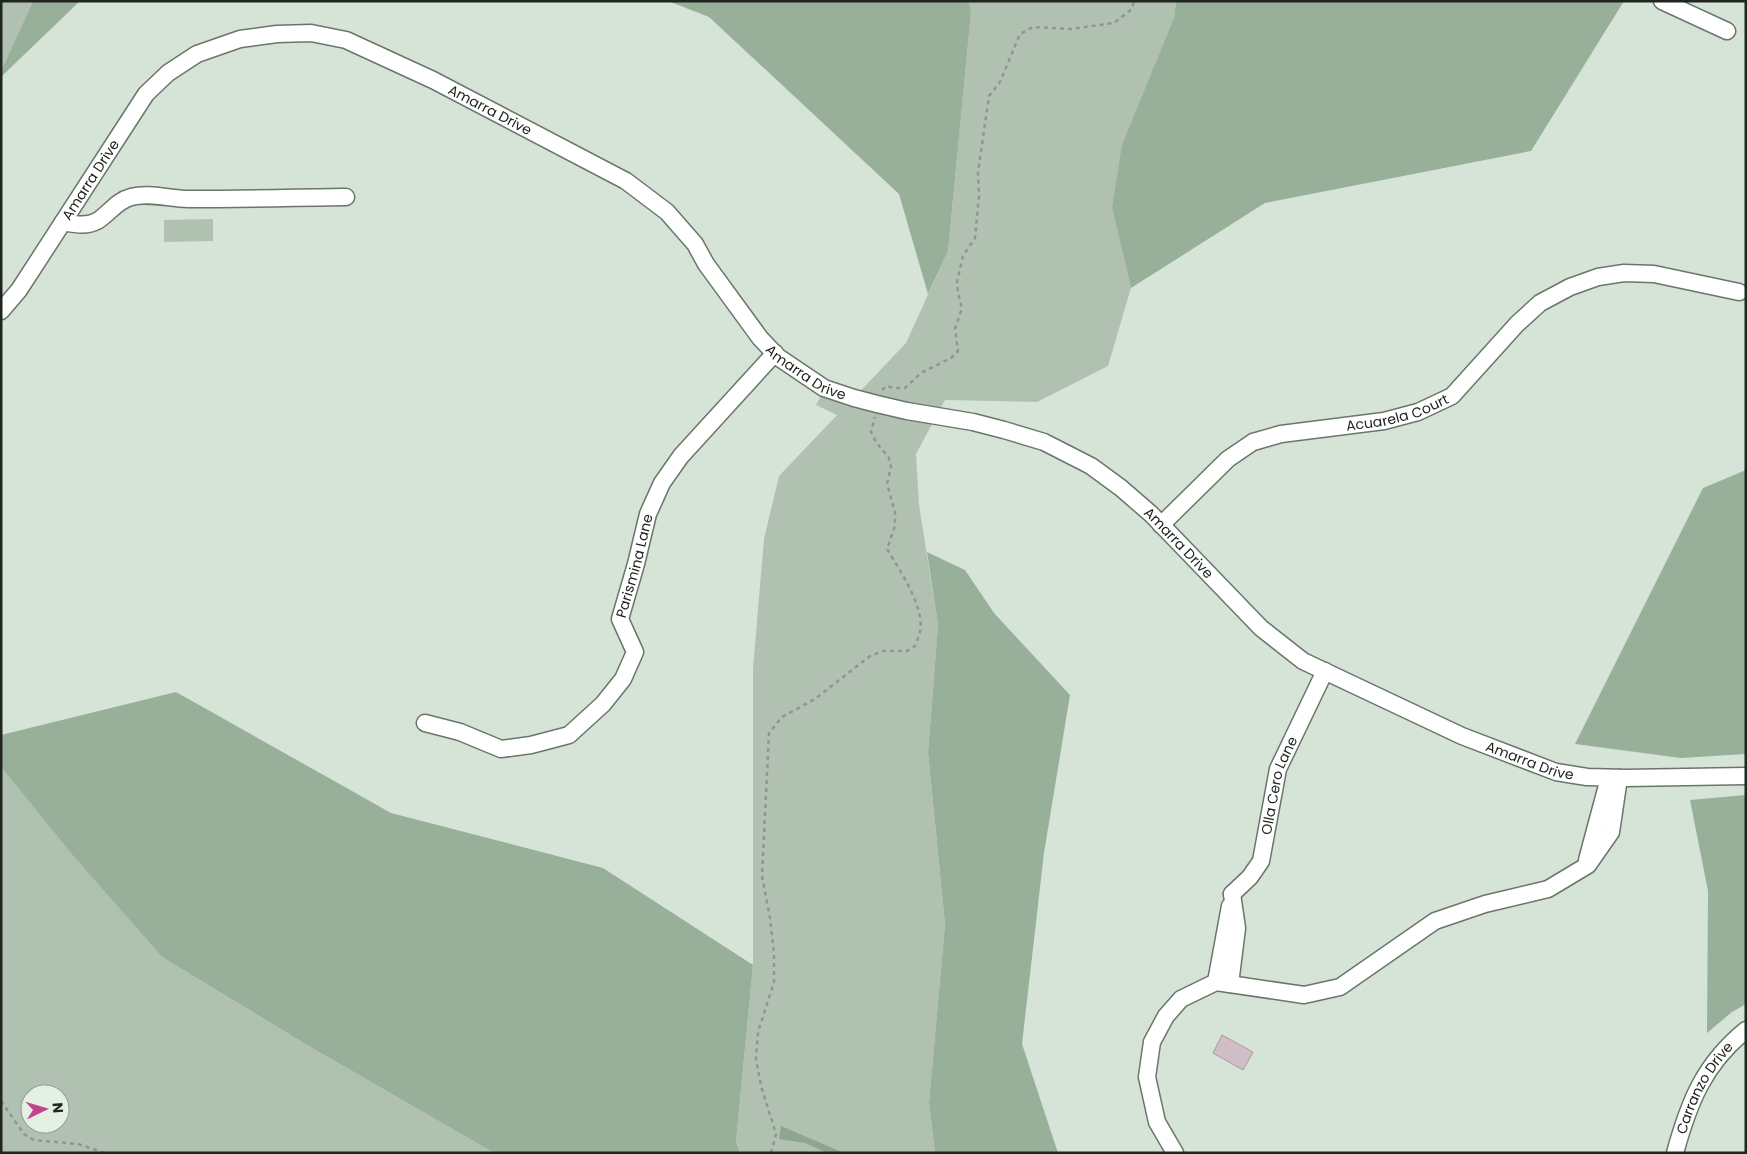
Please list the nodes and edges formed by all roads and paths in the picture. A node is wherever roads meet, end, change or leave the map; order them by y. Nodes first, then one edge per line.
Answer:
1 (1134, 1) edge
2 (1662, 1) edge
3 (1728, 30) dead end
4 (346, 197) dead end
5 (63, 222) junction
6 (1739, 292) dead end
7 (1, 311) edge
8 (775, 353) junction
9 (879, 393) dead end
10 (876, 411) dead end
11 (1161, 525) junction
12 (1325, 671) junction
13 (425, 723) dead end
14 (1746, 776) edge
15 (1614, 778) junction
16 (1223, 983) junction
17 (1746, 1030) edge
18 (1, 1101) edge
19 (105, 1153) edge
20 (771, 1153) edge
21 (1175, 1153) edge
22 (1675, 1153) edge

1 - 9 path
2 - 3 street
4 - 5 street
5 - 7 street, Amarra Drive
5 - 8 street, Amarra Drive
6 - 11 street, Acuarela Court
8 - 11 street, Amarra Drive
8 - 13 street, Parismina Lane
10 - 20 path
11 - 12 street, Amarra Drive
12 - 15 street, Amarra Drive
12 - 16 street, Olla Cero Lane
14 - 15 street, Amarra Drive
15 - 16 street
16 - 21 street
17 - 22 street, Carranzo Drive
18 - 19 path

